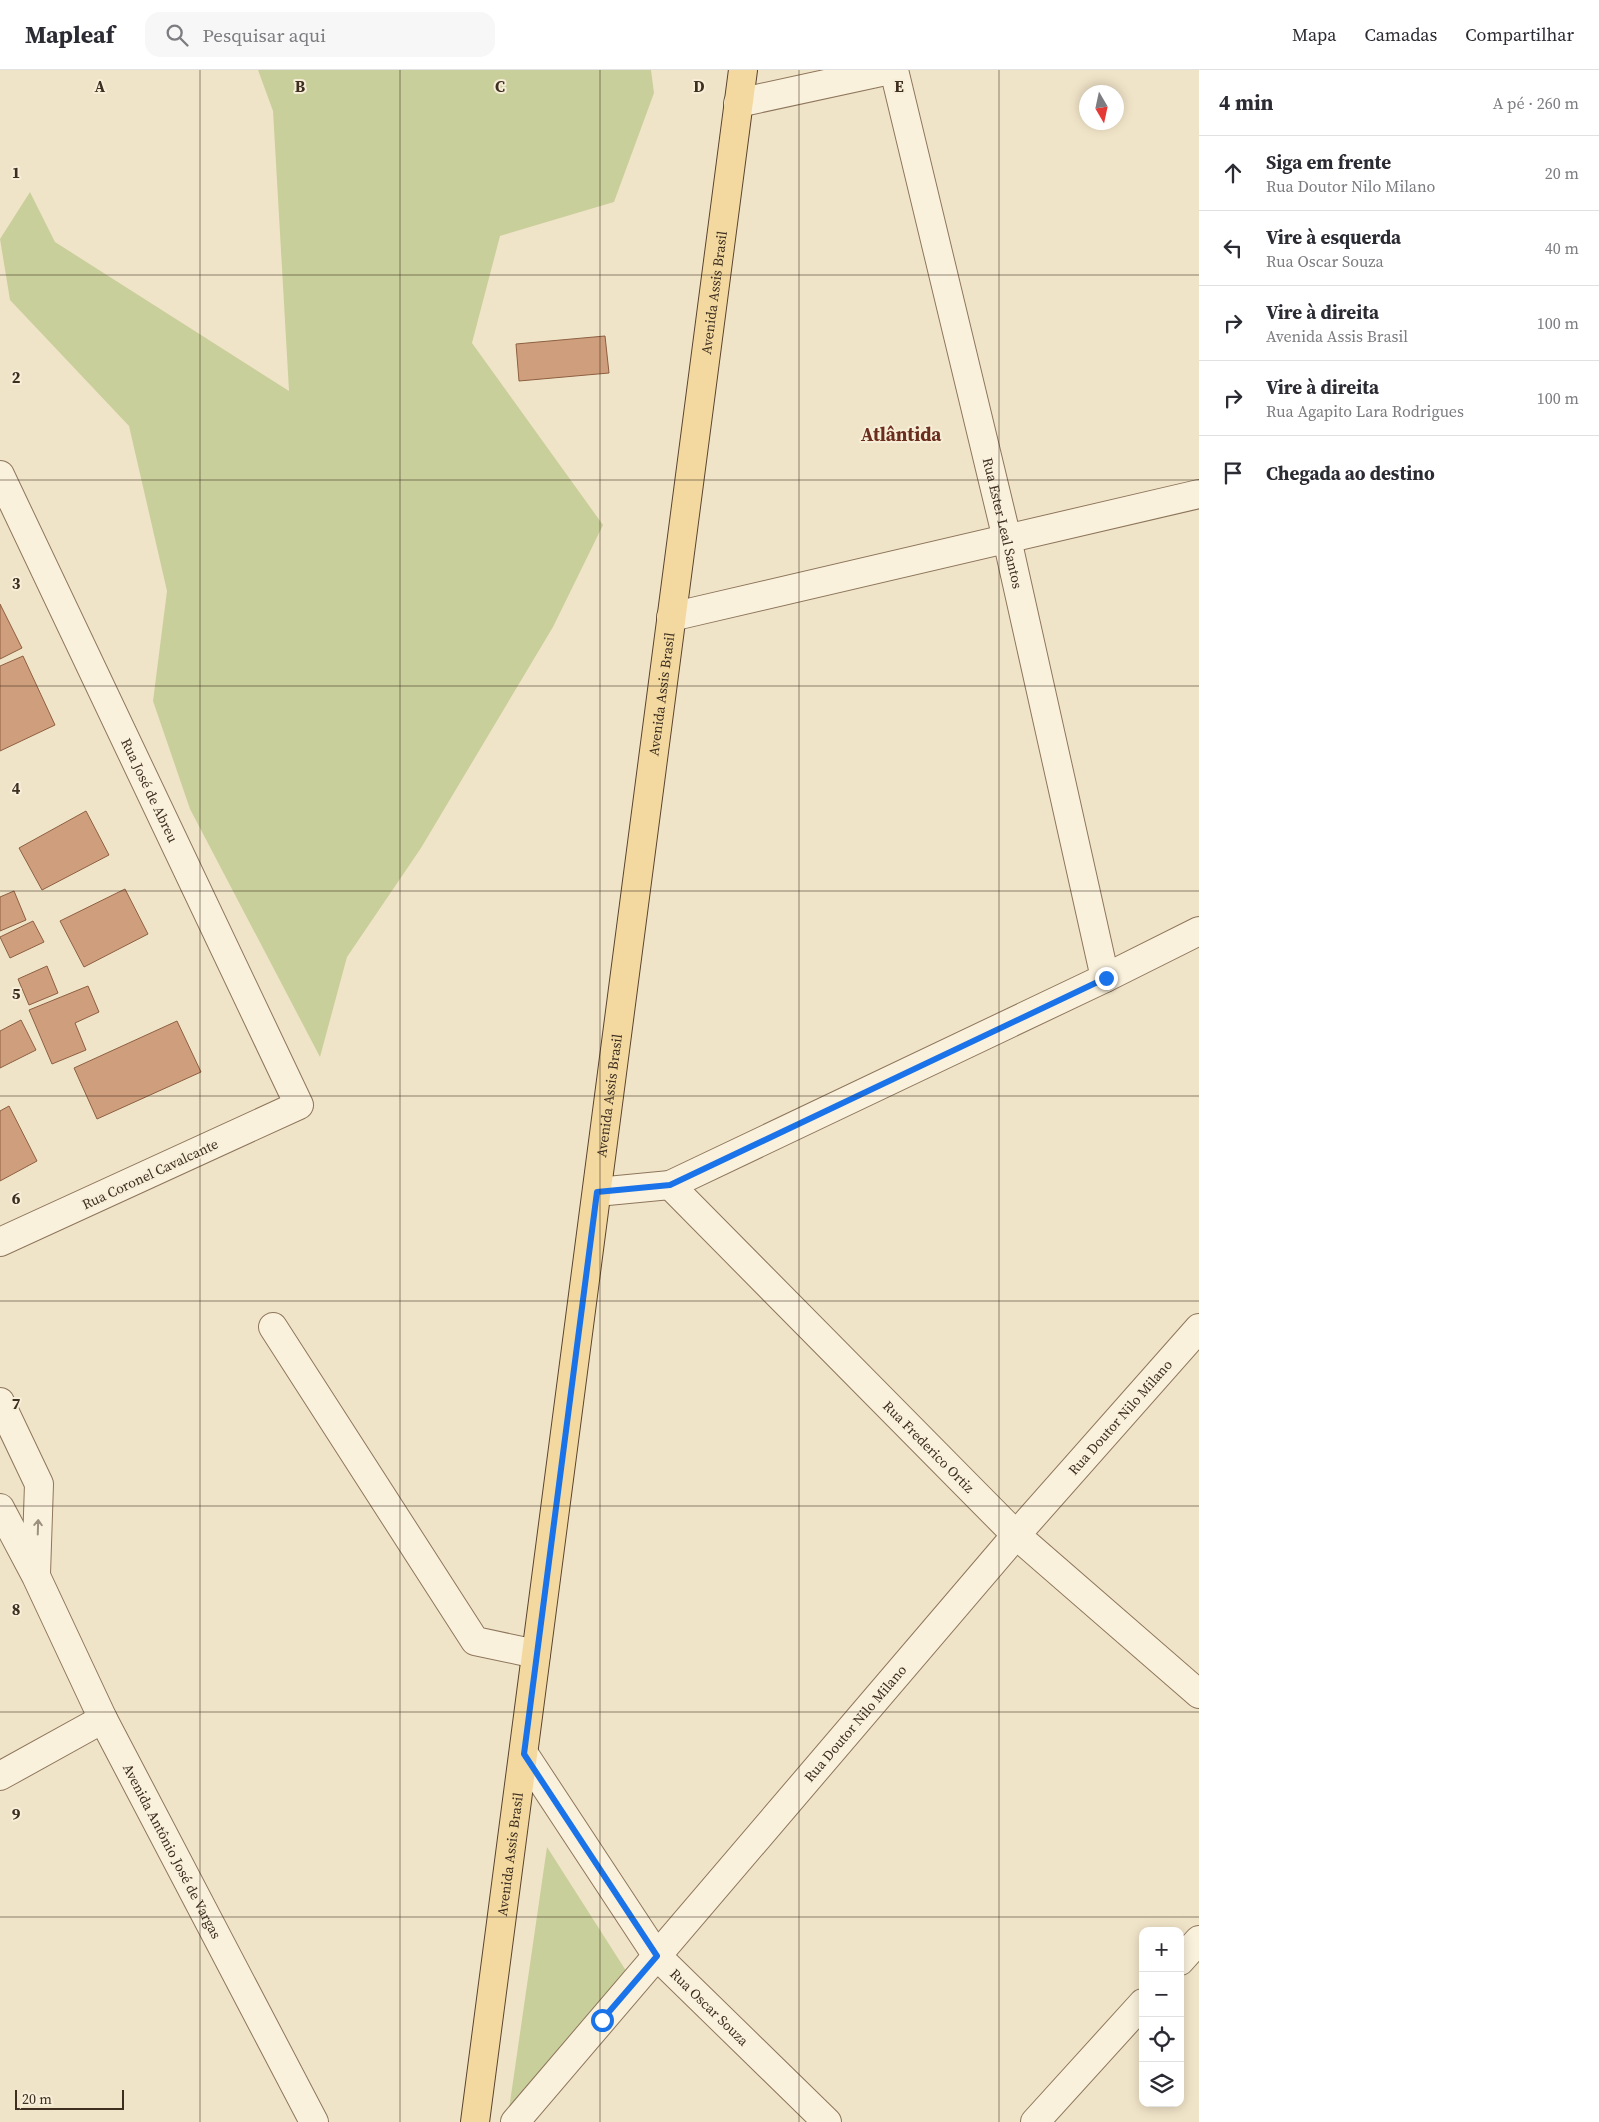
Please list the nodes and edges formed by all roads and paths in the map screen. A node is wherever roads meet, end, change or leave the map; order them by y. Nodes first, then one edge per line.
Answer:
1 (743, 70) edge
2 (890, 70) edge
3 (894, 70) edge
4 (738, 103) junction
5 (0, 475) edge
6 (1199, 494) edge
7 (1007, 539) junction
8 (671, 617) junction
9 (1199, 931) edge
10 (1106, 978) junction
11 (299, 1105) joint
12 (670, 1185) junction
13 (597, 1192) junction
14 (0, 1242) edge
15 (272, 1327) dead end
16 (1199, 1328) edge
17 (0, 1404) edge
18 (0, 1508) edge
19 (1016, 1535) junction
20 (36, 1576) junction
21 (536, 1654) junction
22 (1199, 1694) edge
23 (102, 1719) junction
24 (524, 1754) junction
25 (0, 1776) edge
26 (1199, 1940) edge
27 (657, 1956) junction
28 (1184, 1957) edge
29 (1139, 2007) edge
30 (314, 2122) edge
31 (475, 2122) edge
32 (515, 2122) edge
33 (827, 2122) edge
34 (1035, 2122) edge

1 - 4 main road, Avenida Assis Brasil
2 - 4 street
3 - 7 street, Rua Ester Leal Santos
4 - 8 main road, Avenida Assis Brasil
5 - 11 street, Rua José de Abreu
6 - 7 street
7 - 8 street
7 - 10 street, Rua Ester Leal Santos
8 - 13 main road, Avenida Assis Brasil
9 - 10 street
10 - 12 street
11 - 14 street, Rua Coronel Cavalcante
12 - 13 street
12 - 19 street, Rua Frederico Ortiz
13 - 21 main road, Avenida Assis Brasil
15 - 21 street
16 - 19 street, Rua Doutor Nilo Milano
20 -> 17 street, Avenida Antônio José de Vargas
18 - 20 street, Avenida Antônio José de Vargas
19 - 22 street, Rua Frederico Ortiz
19 - 27 street, Rua Doutor Nilo Milano
20 - 23 street, Avenida Antônio José de Vargas
21 - 24 main road, Avenida Assis Brasil
23 - 25 street
23 - 30 street, Avenida Antônio José de Vargas
24 - 27 street, Rua Oscar Souza
24 - 31 main road, Avenida Assis Brasil
26 - 28 street
27 - 32 street, Rua Doutor Nilo Milano
27 - 33 street, Rua Oscar Souza
29 - 34 street

